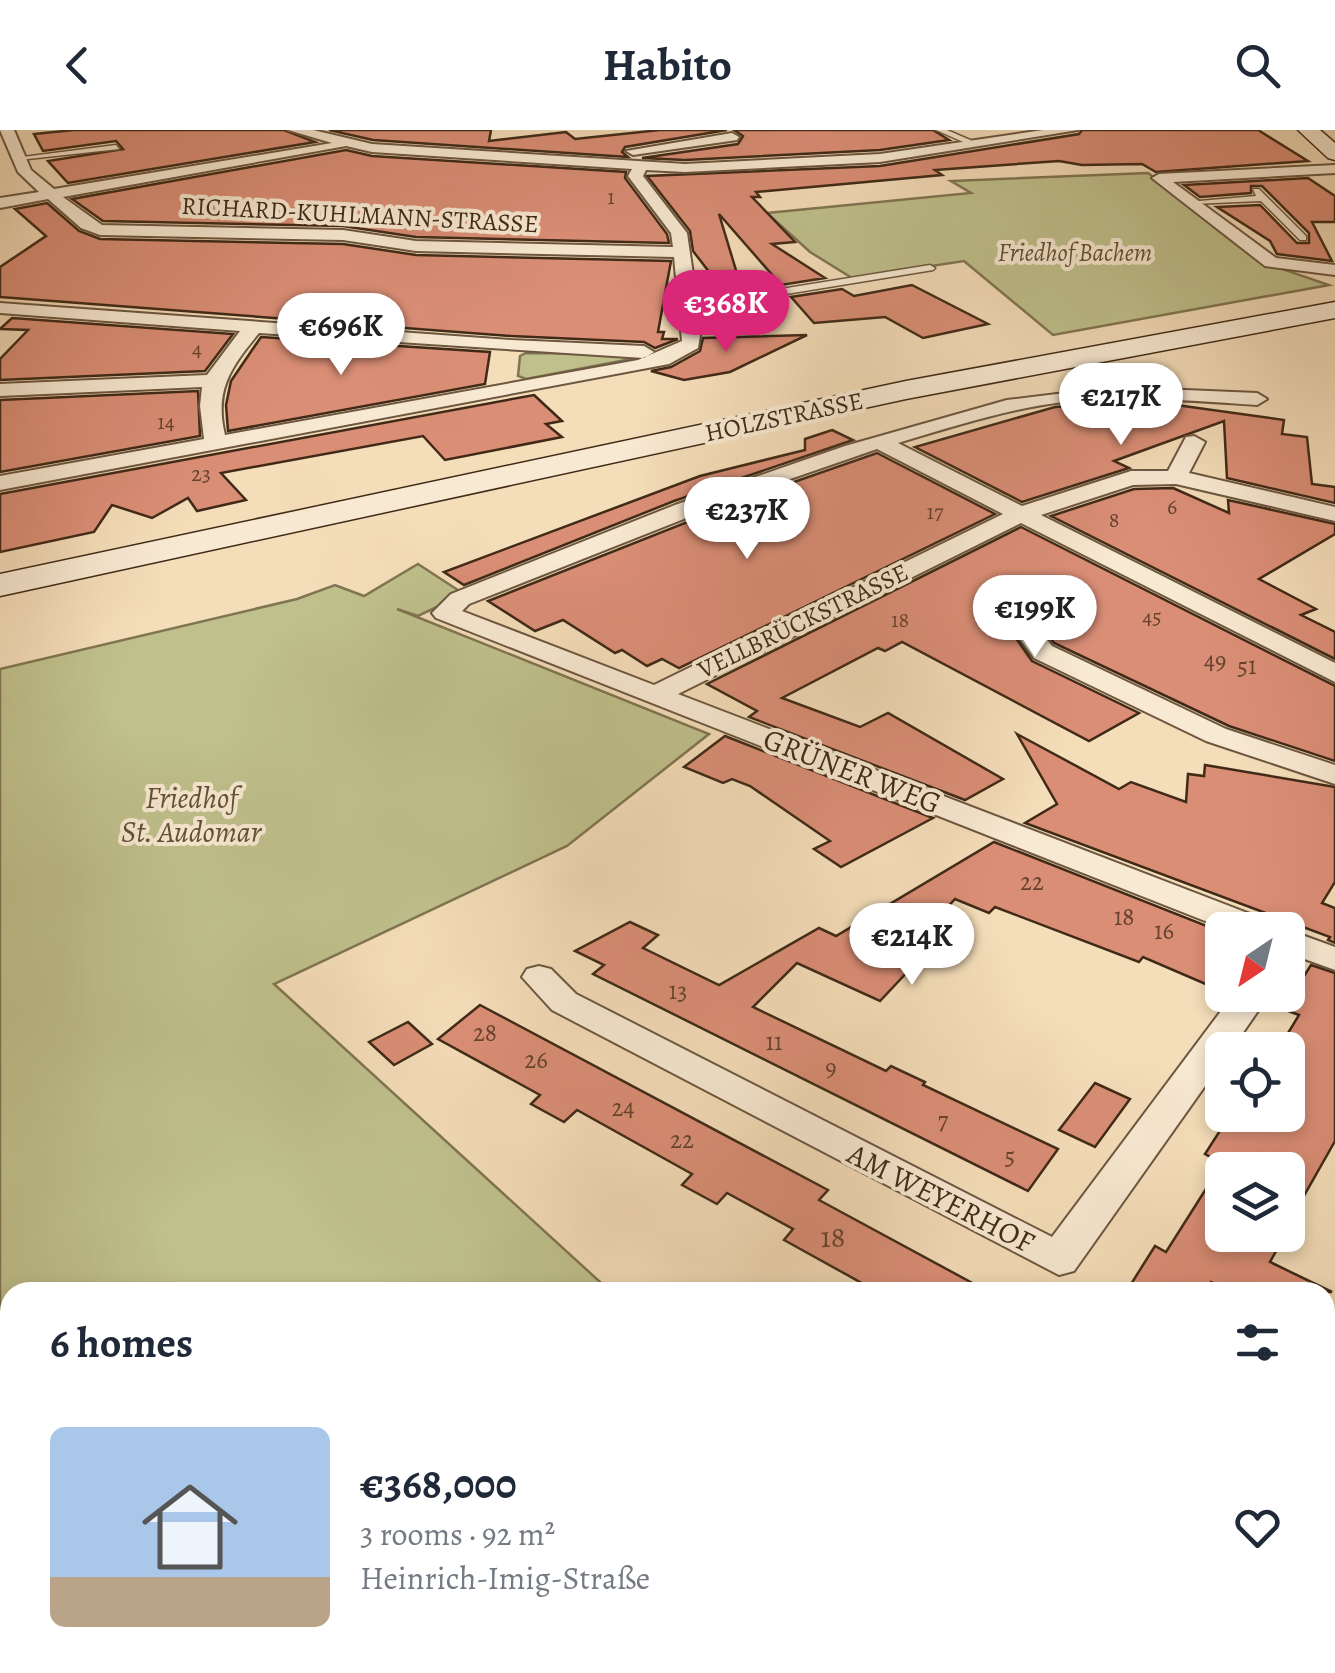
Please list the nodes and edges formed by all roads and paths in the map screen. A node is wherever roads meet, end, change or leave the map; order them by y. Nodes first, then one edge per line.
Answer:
1 (7, 130) edge
2 (295, 130) edge
3 (940, 130) edge
4 (1071, 130) edge
5 (1308, 130) edge
6 (406, 133) dead end
7 (728, 134) edge
8 (973, 143) junction
9 (356, 144) junction
10 (116, 147) dead end
11 (11, 152) edge
12 (604, 154) dead end
13 (1335, 154) edge
14 (640, 158) junction
15 (777, 164) junction
16 (1335, 169) edge
17 (50, 194) junction
18 (0, 202) edge
19 (1192, 202) junction
20 (1302, 238) dead end
21 (681, 252) junction
22 (930, 268) dead end
23 (1335, 270) edge
24 (1335, 294) edge
25 (688, 296) junction
26 (750, 297) junction
27 (0, 308) edge
28 (1335, 310) edge
29 (253, 328) junction
30 (692, 329) junction
31 (678, 353) junction
32 (508, 368) junction
33 (211, 381) junction
34 (0, 390) edge
35 (1257, 399) dead end
36 (879, 442) junction
37 (1194, 442) dead end
38 (216, 444) junction
39 (1176, 476) junction
40 (0, 483) edge
41 (1021, 514) junction
42 (1335, 514) edge
43 (0, 568) edge
44 (0, 585) edge
45 (1033, 639) dead end
46 (1335, 674) edge
47 (656, 694) junction
48 (1335, 776) edge
49 (1210, 912) edge
50 (1305, 948) edge
51 (1335, 959) edge
52 (539, 977) dead end
53 (1240, 1012) edge

1 - 11 street
2 - 9 street
3 - 8 lane
4 - 8 street
5 - 13 main road
6 - 9 street
7 - 14 street
7 - 15 street
8 - 15 street
9 - 14 street
9 - 17 street
10 - 11 lane
11 - 17 street, RICHARD-KUHLMANN-STRASSE
12 - 14 street
14 - 15 street
14 - 21 street
16 - 19 street
17 - 18 street
17 - 21 street, RICHARD-KUHLMANN-STRASSE
19 - 20 lane
19 - 23 street
21 - 25 street
22 - 26 lane
24 - 43 main road, HOLZSTRASSE
25 - 26 lane
25 - 30 street
26 - 30 lane
27 - 29 street
28 - 44 main road, HOLZSTRASSE
29 - 32 street
29 - 33 street
30 - 31 street
31 - 32 street
31 - 32 street
32 - 38 street
33 - 34 street
33 - 38 street
35 - 36 street
36 - 41 street
36 - 47 street, GRÜNER WEG
37 - 39 street
38 - 40 street
39 - 41 street, VELLBRÜCKSTRASSE
39 - 42 street, VELLBRÜCKSTRASSE
41 - 46 street
41 - 47 street, VELLBRÜCKSTRASSE
45 - 48 street
47 - 49 street, GRÜNER WEG
50 - 51 street, GRÜNER WEG
52 - 53 street, AM WEYERHOF

